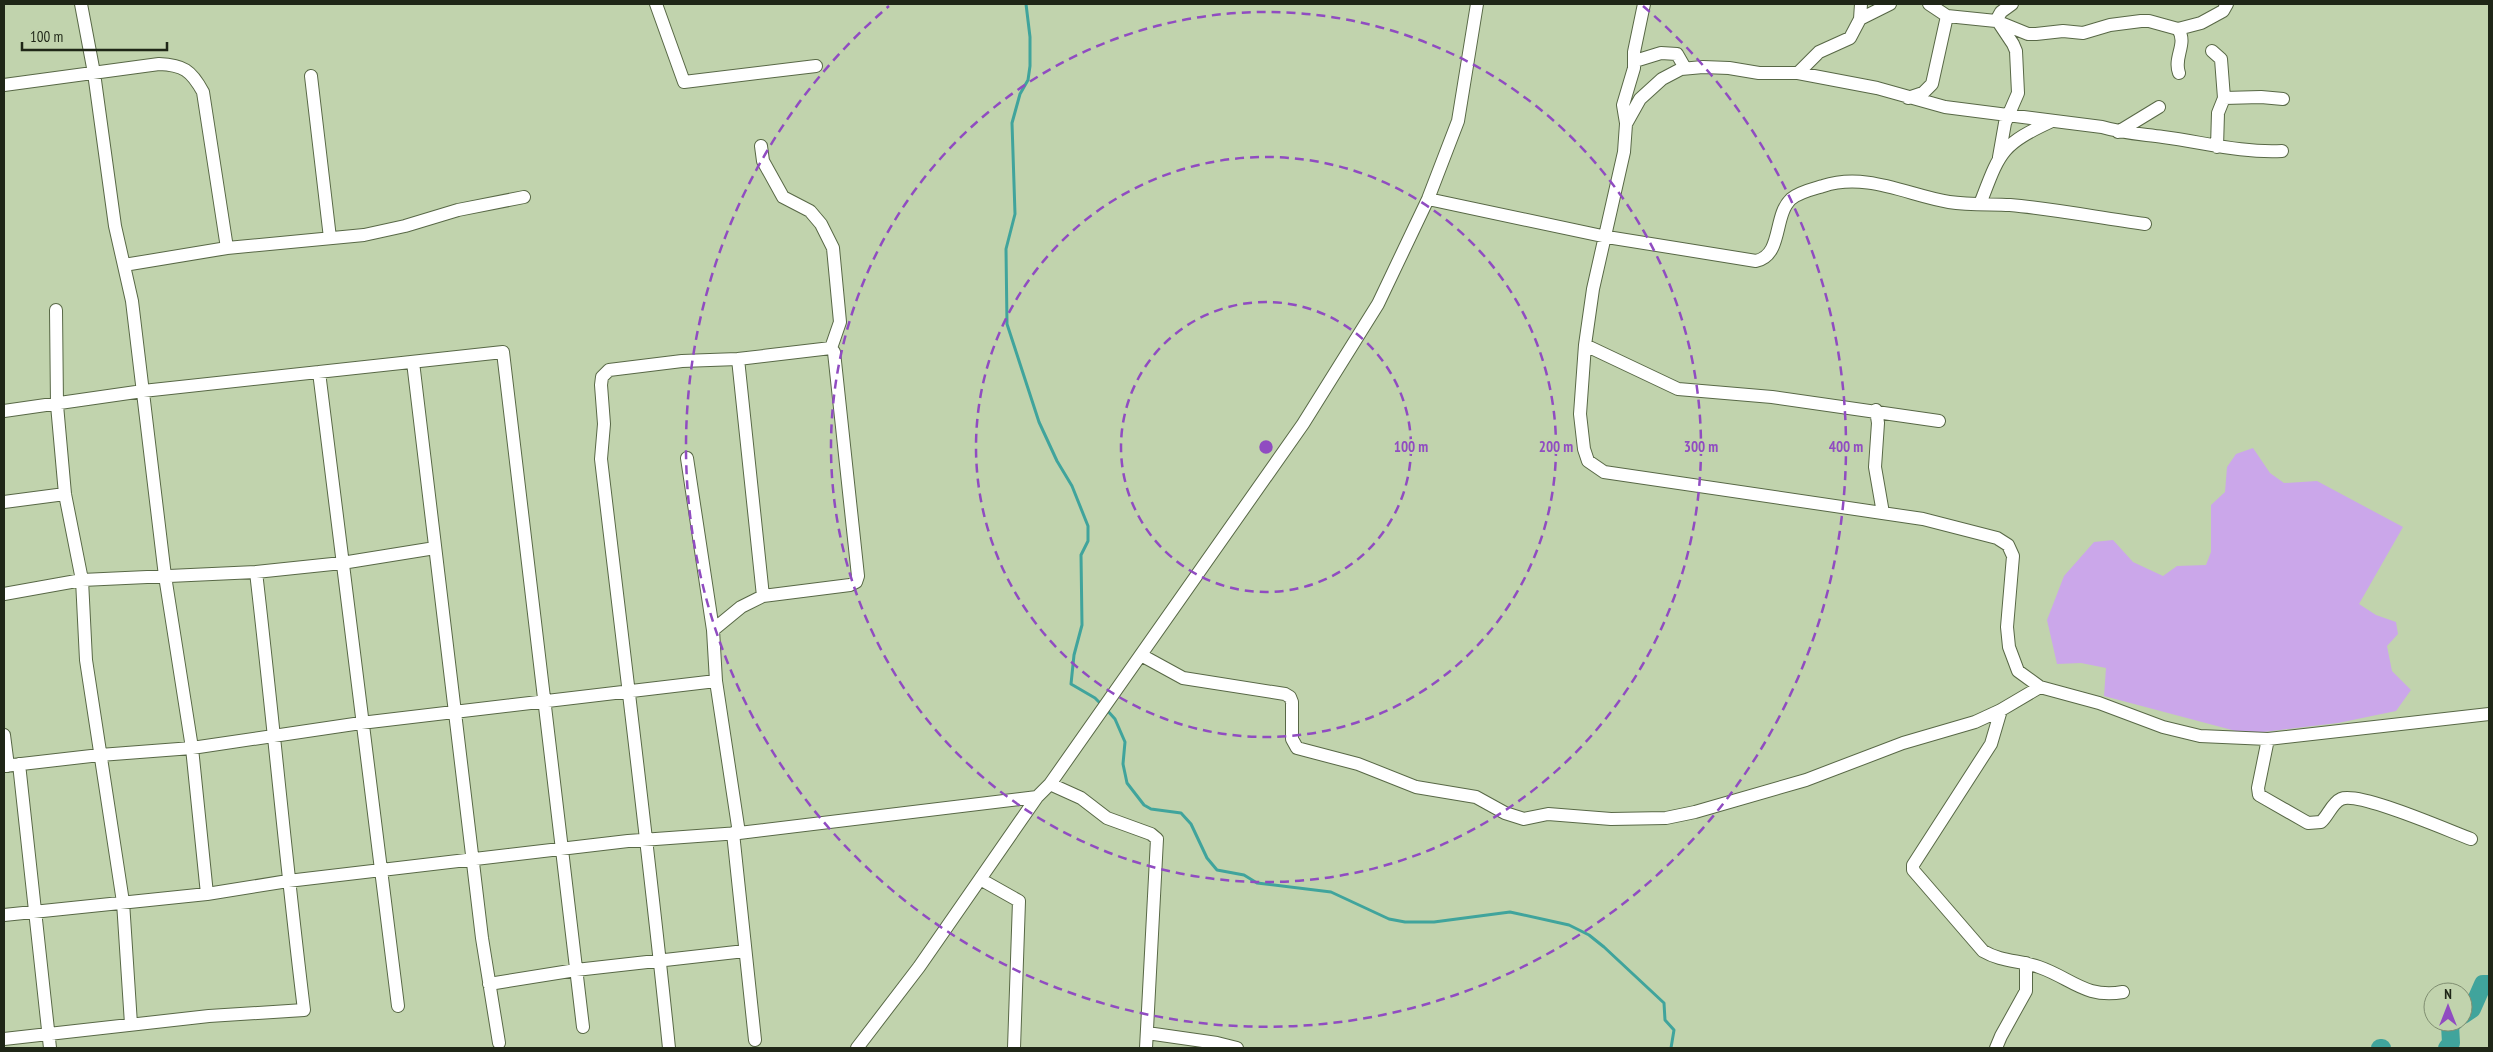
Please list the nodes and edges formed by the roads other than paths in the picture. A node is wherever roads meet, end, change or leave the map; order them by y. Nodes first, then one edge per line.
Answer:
1 (81, 4) edge
2 (656, 4) edge
3 (1477, 4) edge
4 (1644, 4) edge
5 (1861, 4) edge
6 (1890, 4) edge
7 (1929, 4) edge
8 (2012, 4) edge
9 (2227, 4) edge
10 (1999, 14) edge
11 (1947, 16) junction
12 (1860, 19) junction
13 (2178, 29) junction
14 (2212, 51) dead end
15 (1634, 61) junction
16 (816, 66) dead end
17 (1685, 68) junction
18 (94, 73) junction
19 (1798, 73) junction
20 (2179, 73) dead end
21 (311, 76) dead end
22 (4, 85) edge
23 (1626, 94) junction
24 (1908, 98) junction
25 (2224, 98) junction
26 (1640, 99) junction
27 (2283, 99) dead end
28 (2159, 107) dead end
29 (2008, 114) junction
30 (2052, 121) junction
31 (1626, 124) junction
32 (2118, 132) junction
33 (761, 146) dead end
34 (2218, 148) junction
35 (2282, 151) dead end
36 (1999, 157) junction
37 (524, 197) dead end
38 (1428, 199) junction
39 (1980, 204) junction
40 (2145, 224) dead end
41 (1607, 236) junction
42 (330, 238) junction
43 (227, 248) junction
44 (124, 265) junction
45 (56, 310) dead end
46 (1585, 345) junction
47 (830, 348) junction
48 (738, 359) junction
49 (414, 362) junction
50 (319, 372) junction
51 (143, 391) junction
52 (57, 405) junction
53 (1876, 410) junction
54 (4, 412) edge
55 (1939, 421) dead end
56 (687, 458) dead end
57 (65, 494) junction
58 (4, 502) edge
59 (1883, 513) junction
60 (436, 548) junction
61 (342, 563) junction
62 (256, 572) junction
63 (165, 576) junction
64 (82, 580) junction
65 (4, 594) edge
66 (763, 596) junction
67 (713, 630) junction
68 (1141, 655) junction
69 (716, 681) junction
70 (2040, 687) junction
71 (628, 692) junction
72 (545, 703) junction
73 (2000, 710) junction
74 (455, 712) junction
75 (2489, 714) edge
76 (361, 723) junction
77 (4, 735) edge
78 (275, 737) junction
79 (2268, 739) junction
80 (192, 748) junction
81 (100, 755) junction
82 (10, 765) edge
83 (1050, 784) junction
84 (1037, 797) junction
85 (736, 833) junction
86 (2471, 839) dead end
87 (648, 840) junction
88 (562, 850) junction
89 (473, 859) junction
90 (381, 870) junction
91 (980, 879) junction
92 (288, 881) junction
93 (207, 894) junction
94 (123, 902) junction
95 (35, 911) junction
96 (4, 915) edge
97 (746, 950) junction
98 (660, 960) junction
99 (2026, 963) junction
100 (576, 970) junction
101 (489, 984) junction
102 (2123, 992) dead end
103 (398, 1006) dead end
104 (131, 1024) junction
105 (583, 1027) dead end
106 (1147, 1033) junction
107 (48, 1034) junction
108 (4, 1039) edge
109 (755, 1040) dead end
110 (499, 1043) dead end
111 (50, 1048) edge
112 (669, 1048) edge
113 (858, 1048) edge
114 (1014, 1048) edge
115 (1146, 1048) edge
116 (1237, 1048) edge
117 (1996, 1048) edge

1 - 18 street
2 - 16 street
3 - 38 street
4 - 15 street
5 - 12 street
6 - 12 street
7 - 11 street
8 - 10 street
9 - 13 street
10 - 11 street
10 - 13 street
10 - 29 street
11 - 24 street
12 - 19 street
13 - 20 street
14 - 25 street
15 - 17 street
15 - 23 street
17 - 19 street
17 - 26 street
18 - 22 street
18 - 43 street
18 - 44 street
19 - 24 street
21 - 42 street
23 - 26 street
23 - 31 street
24 - 29 street
25 - 27 street
25 - 34 street
26 - 31 street
28 - 32 street
29 - 30 street
29 - 36 street
30 - 32 street
30 - 36 street
31 - 41 street
32 - 34 street
33 - 47 street
34 - 35 street
36 - 39 street
37 - 42 street
38 - 41 street
38 - 68 street
39 - 40 street
39 - 41 street
41 - 46 street
42 - 43 street
43 - 44 street
44 - 51 street
45 - 52 street
46 - 53 street
46 - 59 street
47 - 48 street
47 - 66 street
48 - 66 street
48 - 71 street
49 - 50 street
49 - 60 street
49 - 72 street
50 - 51 street
50 - 61 street
51 - 52 street
51 - 63 street
52 - 54 street
52 - 57 street
53 - 55 street
53 - 59 street
56 - 67 street
57 - 58 street
57 - 64 street
59 - 70 street
60 - 61 street
60 - 74 street
61 - 62 street
61 - 76 street
62 - 63 street
62 - 78 street
63 - 64 street
63 - 80 street
64 - 65 street
64 - 81 street
66 - 67 street
67 - 69 street
68 - 73 street
68 - 83 street
69 - 71 street
69 - 85 street
70 - 73 street
70 - 79 street
71 - 72 street
71 - 87 street
72 - 74 street
72 - 88 street
73 - 99 street
74 - 76 street
74 - 89 street
75 - 79 street
76 - 78 street
76 - 90 street
77 - 82 street
78 - 80 street
78 - 92 street
79 - 86 street
80 - 81 street
80 - 93 street
81 - 82 street
81 - 94 street
82 - 95 street
83 - 84 street
83 - 106 street
84 - 85 street
84 - 91 street
85 - 87 street
85 - 97 street
87 - 88 street
87 - 98 street
88 - 89 street
88 - 100 street
89 - 90 street
89 - 101 street
90 - 92 street
90 - 103 street
91 - 113 street
91 - 114 street
92 - 93 street
92 - 104 street
93 - 94 street
94 - 95 street
94 - 104 street
95 - 96 street
95 - 107 street
97 - 98 street
97 - 109 street
98 - 100 street
98 - 112 street
99 - 102 street
99 - 117 street
100 - 101 street
100 - 105 street
101 - 110 street
104 - 107 street
106 - 115 street
106 - 116 street
107 - 108 street
107 - 111 street

